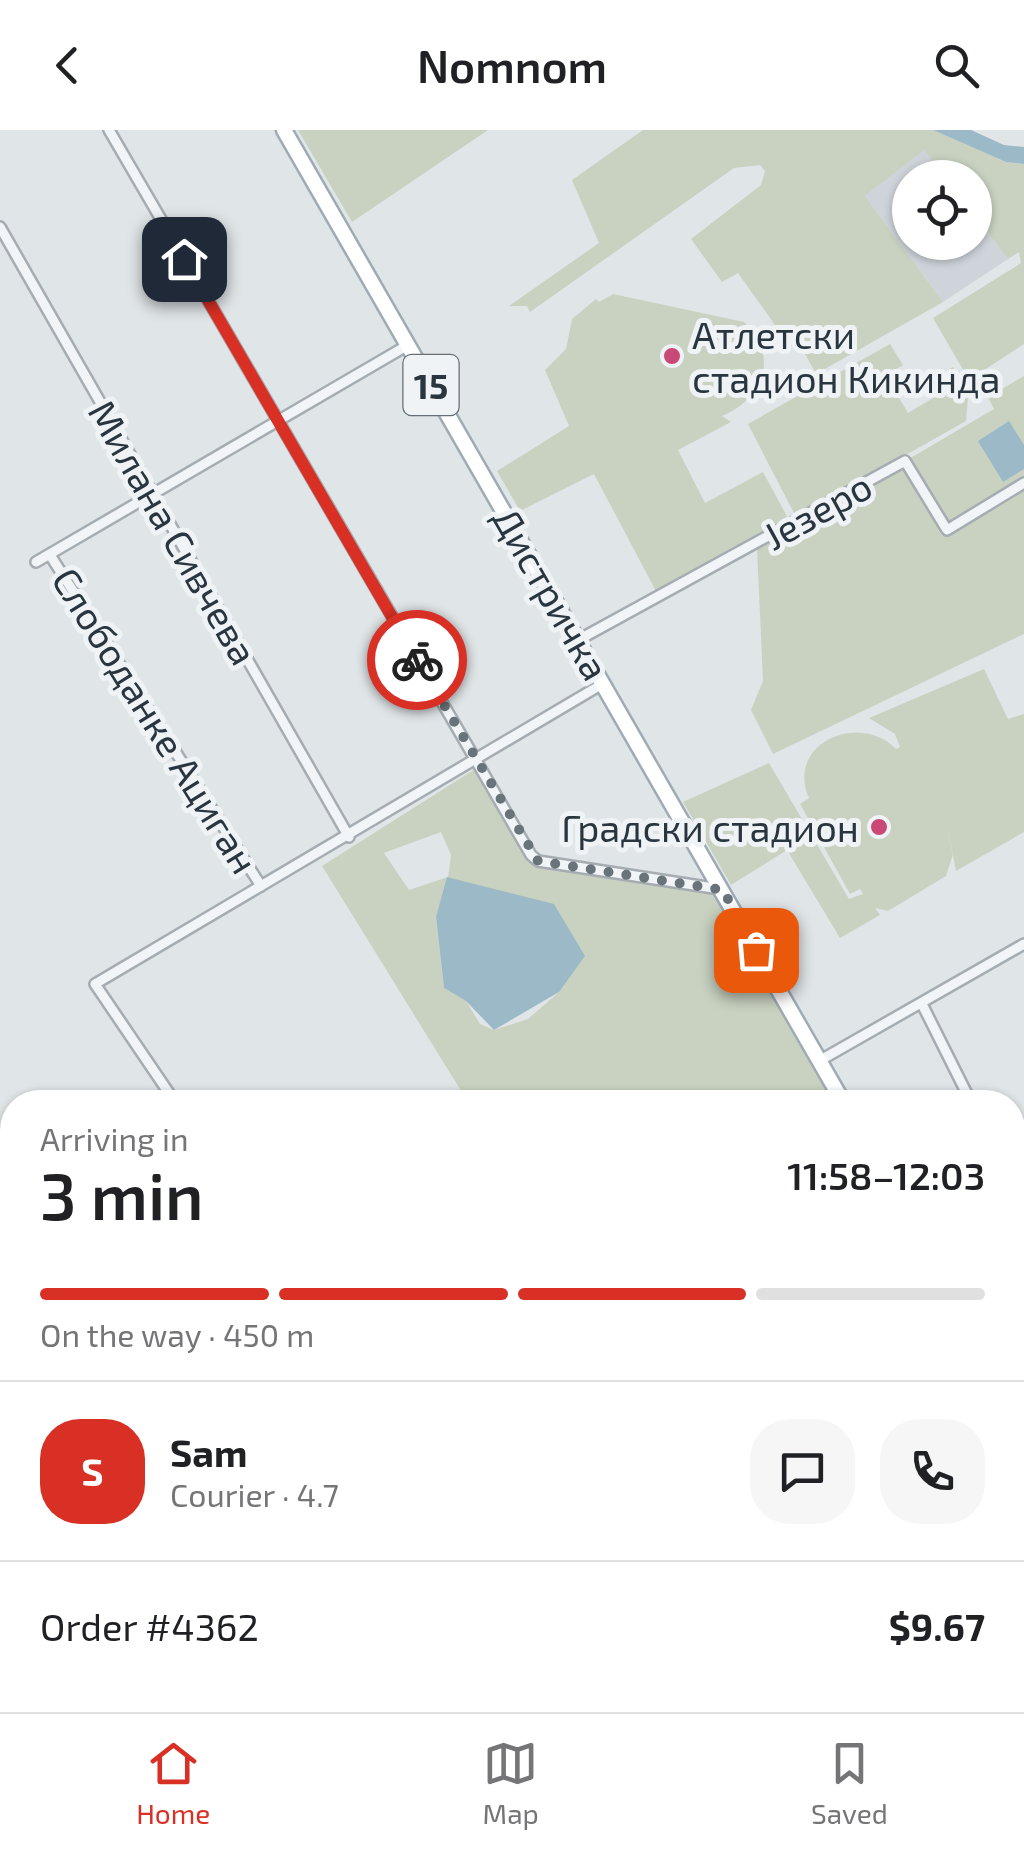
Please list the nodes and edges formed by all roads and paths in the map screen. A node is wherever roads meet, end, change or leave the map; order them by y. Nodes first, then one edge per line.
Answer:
1 (110, 130) edge
2 (284, 130) edge
3 (0, 227) edge
4 (408, 345) junction
5 (278, 420) junction
6 (1024, 483) edge
7 (150, 493) junction
8 (50, 555) junction
9 (36, 562) dead end
10 (580, 640) junction
11 (604, 683) junction
12 (475, 760) junction
13 (350, 836) junction
14 (261, 886) junction
15 (723, 890) junction
16 (1024, 944) edge
17 (922, 1004) junction
18 (818, 1059) junction
19 (167, 1090) edge
20 (836, 1090) edge
21 (965, 1090) edge

1 - 5 street
2 - 4 main road, Дистричка / 15
3 - 7 street, Милана Сивчева
4 - 5 street
4 - 10 main road, Дистричка / 15
5 - 7 street
5 - 12 street
6 - 10 street, Језеро
7 - 8 street
7 - 13 street, Милана Сивчева
8 - 9 street
8 - 14 street, Слободанке Ациган
10 - 11 main road, Дистричка / 15
11 - 12 street
11 - 15 main road, Дистричка / 15
12 - 13 street
12 - 15 street
13 - 14 street
14 - 19 street
15 - 18 main road, Дистричка / 15
16 - 17 street
17 - 18 street
17 - 21 street
18 - 20 main road, 15

